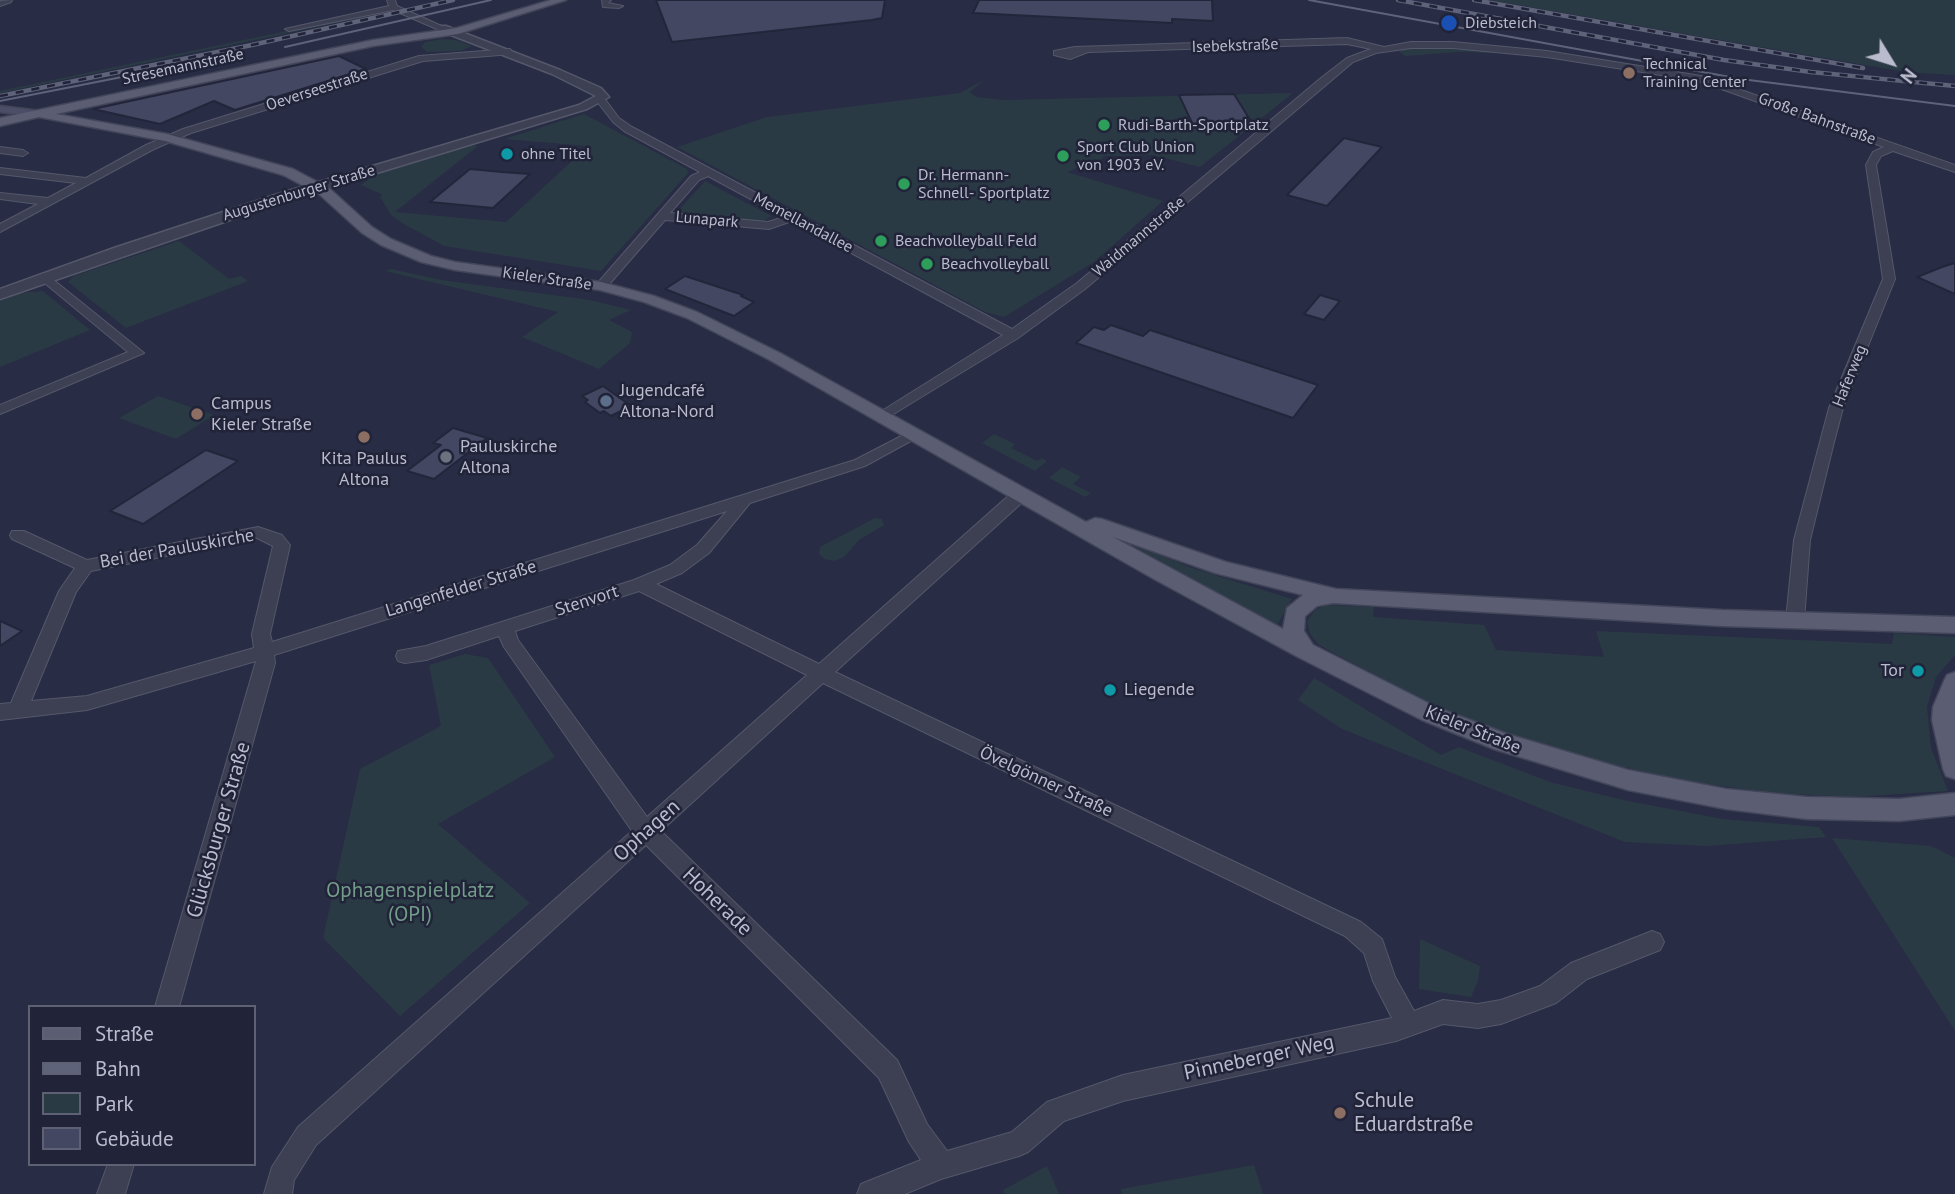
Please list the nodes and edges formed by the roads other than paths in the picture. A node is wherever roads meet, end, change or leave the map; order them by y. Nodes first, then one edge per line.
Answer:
1 (8, 0) edge
2 (550, 0) edge
3 (561, 0) edge
4 (607, 0) edge
5 (0, 4) edge
6 (392, 4) edge
7 (619, 6) dead end
8 (289, 29) dead end
9 (447, 30) junction
10 (475, 41) junction
11 (1428, 44) joint
12 (1383, 49) junction
13 (1086, 50) dead end
14 (510, 52) junction
15 (470, 53) junction
16 (601, 100) junction
17 (0, 109) edge
18 (40, 114) junction
19 (0, 122) edge
20 (167, 138) junction
21 (1893, 147) junction
22 (0, 150) edge
23 (23, 153) dead end
24 (1955, 169) edge
25 (0, 172) edge
26 (709, 172) junction
27 (87, 181) junction
28 (317, 186) junction
29 (0, 196) edge
30 (49, 202) junction
31 (662, 216) junction
32 (793, 218) junction
33 (0, 229) edge
34 (45, 277) junction
35 (601, 286) junction
36 (0, 294) edge
37 (1013, 335) junction
38 (0, 410) edge
39 (882, 417) junction
40 (914, 434) junction
41 (1029, 498) junction
42 (743, 502) junction
43 (18, 535) dead end
44 (85, 566) junction
45 (640, 584) junction
46 (1336, 596) junction
47 (1795, 620) junction
48 (1954, 625) edge
49 (505, 627) junction
50 (1306, 651) junction
51 (264, 652) junction
52 (405, 656) dead end
53 (822, 672) junction
54 (1955, 681) edge
55 (9, 711) edge
56 (1950, 737) edge
57 (1955, 769) edge
58 (1955, 804) edge
59 (646, 833) junction
60 (1652, 942) dead end
61 (168, 1005) edge
62 (1408, 1024) junction
63 (120, 1166) edge
64 (942, 1166) junction
65 (279, 1185) edge
66 (110, 1194) edge
67 (871, 1194) edge

1 - 5 street
2 - 9 main road, Stresemannstraße
3 - 9 main road, Stresemannstraße
4 - 7 street
6 - 8 street
6 - 9 street
9 - 10 street
9 - 18 main road, Stresemannstraße
10 - 14 street
10 - 15 street
11 - 12 street, Waidmannstraße
11 - 21 street, Große Bahnstraße
12 - 13 street, Isebekstraße
12 - 37 street, Waidmannstraße
14 - 15 street, Oeverseestraße
14 - 16 street
15 - 20 street, Oeverseestraße
16 - 26 street, Memellandallee
16 - 28 street, Augustenburger Straße
17 - 18 main road
18 - 19 main road, Stresemannstraße
18 - 20 main road, Kieler Straße
20 - 27 street, Oeverseestraße
20 - 28 main road, Kieler Straße
21 - 24 street, Große Bahnstraße
21 - 47 street, Haferweg
22 - 23 street
25 - 27 street
26 - 31 street, Lunapark
26 - 32 street, Memellandallee
27 - 30 street, Oeverseestraße
28 - 34 street, Augustenburger Straße
28 - 35 main road, Kieler Straße
29 - 30 street
30 - 33 street, Oeverseestraße
31 - 32 street, Lunapark
31 - 35 street, Lunapark
32 - 37 street, Memellandallee
34 - 36 street, Augustenburger Straße
34 - 38 street
35 - 39 main road, Kieler Straße
37 - 39 street, Waidmannstraße
39 - 40 main road, Kieler Straße
40 - 41 main road, Kieler Straße
40 - 42 street, Langenfelder Straße
41 - 46 main road, Kieler Straße
41 - 50 main road, Kieler Straße
41 - 53 street, Ophagen
42 - 45 street, Stenvort
42 - 51 street, Langenfelder Straße
43 - 44 street
44 - 51 street, Bei der Pauluskirche
44 - 55 street
45 - 49 street, Stenvort
45 - 53 street, Övelgönner Straße
46 - 47 main road, Kieler Straße
46 - 50 main road
47 - 48 main road, Kieler Straße
49 - 52 street, Stenvort
49 - 59 street, Hoherade
50 - 58 main road, Kieler Straße
51 - 55 street, Langenfelder Straße
51 - 61 street, Glücksburger Straße
53 - 59 street, Ophagen
53 - 62 street, Övelgönner Straße
54 - 56 main road
56 - 57 main road
59 - 64 street, Hoherade
59 - 65 street, Ophagen
60 - 62 street, Pinneberger Weg
62 - 64 street, Pinneberger Weg
63 - 66 street
64 - 67 street, Pinneberger Weg

